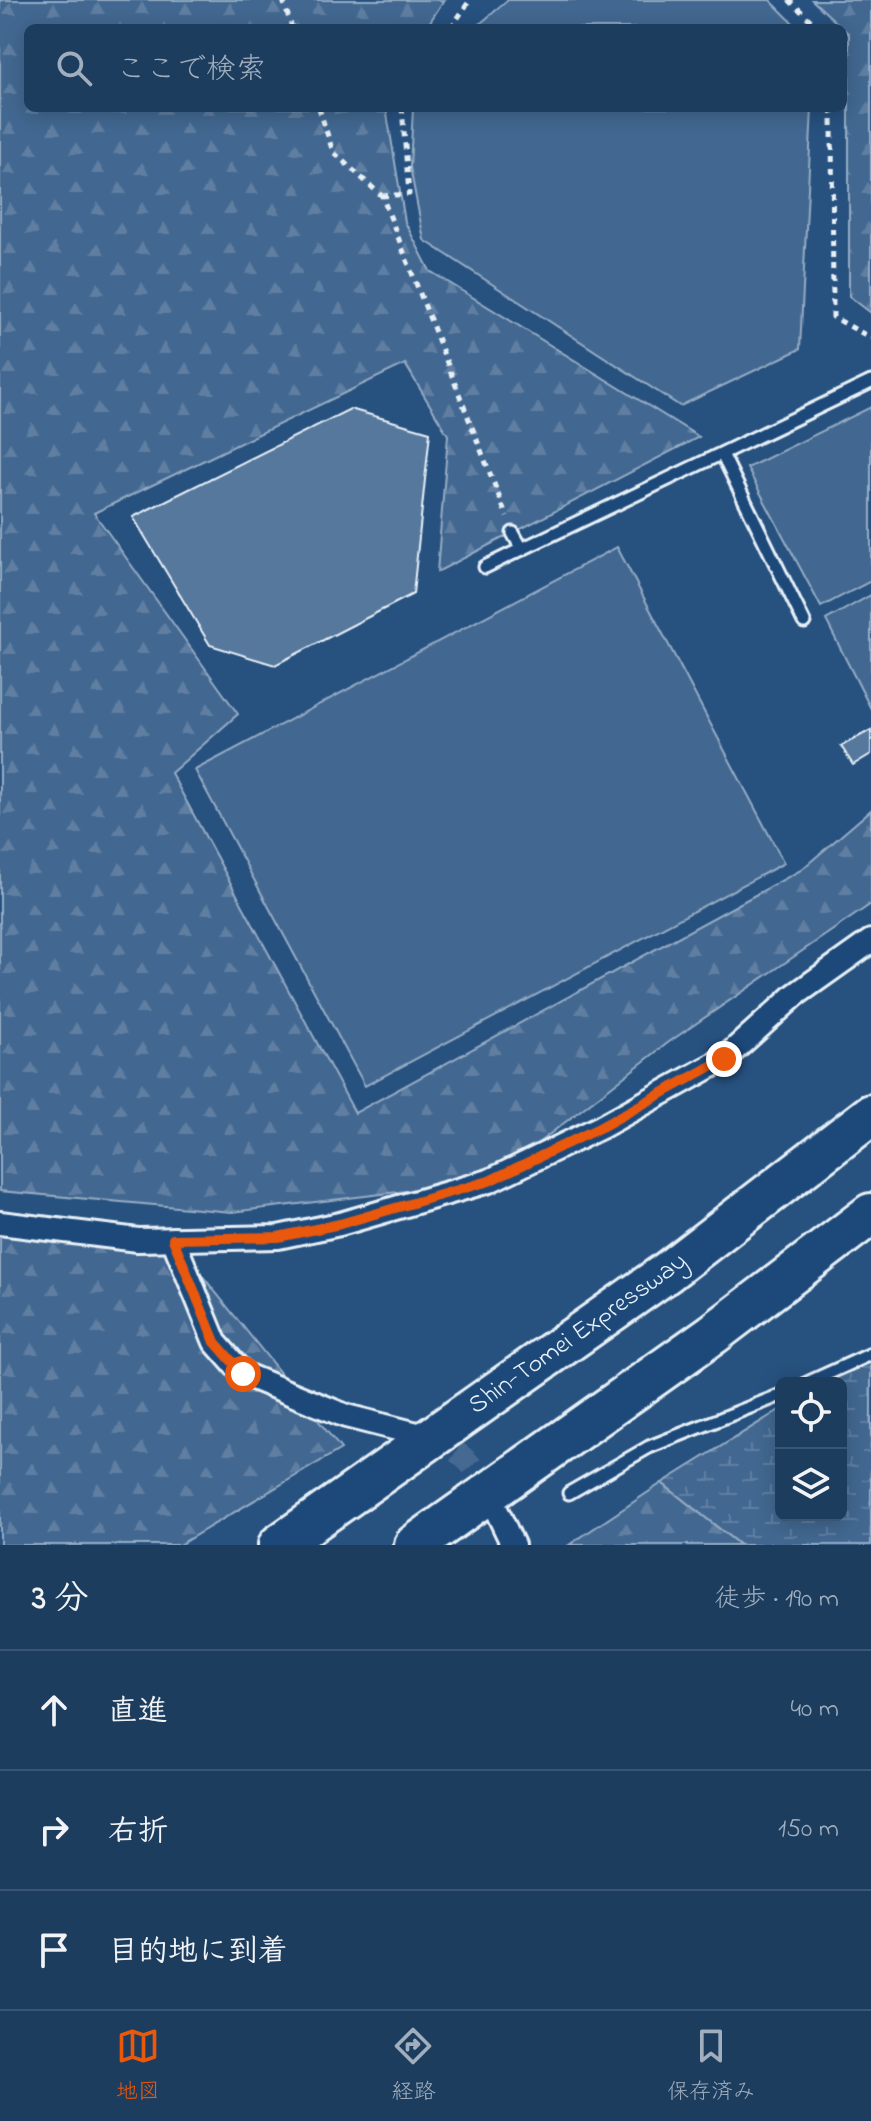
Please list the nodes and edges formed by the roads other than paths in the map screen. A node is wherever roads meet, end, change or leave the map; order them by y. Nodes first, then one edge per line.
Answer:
1 (871, 382) edge
2 (722, 454) junction
3 (513, 533) road end
4 (522, 549) junction
5 (485, 567) dead end
6 (804, 622) dead end
7 (871, 941) edge
8 (871, 1115) edge
9 (871, 1214) edge
10 (0, 1223) edge
11 (173, 1239) junction
12 (871, 1354) edge
13 (820, 1377) edge
14 (775, 1397) edge
15 (417, 1434) tunnel mouth
16 (569, 1493) dead end
17 (495, 1507) tunnel mouth
18 (279, 1545) edge
19 (415, 1545) edge
20 (513, 1545) edge

1 - 2 lane
2 - 4 lane
2 - 6 lane
3 - 4 lane
4 - 5 lane
7 - 11 street
8 - 18 highway, Shin-Tomei Expressway
9 - 19 highway
10 - 11 street
11 - 15 street
12 - 13 lane
14 - 16 lane
17 - 20 street

